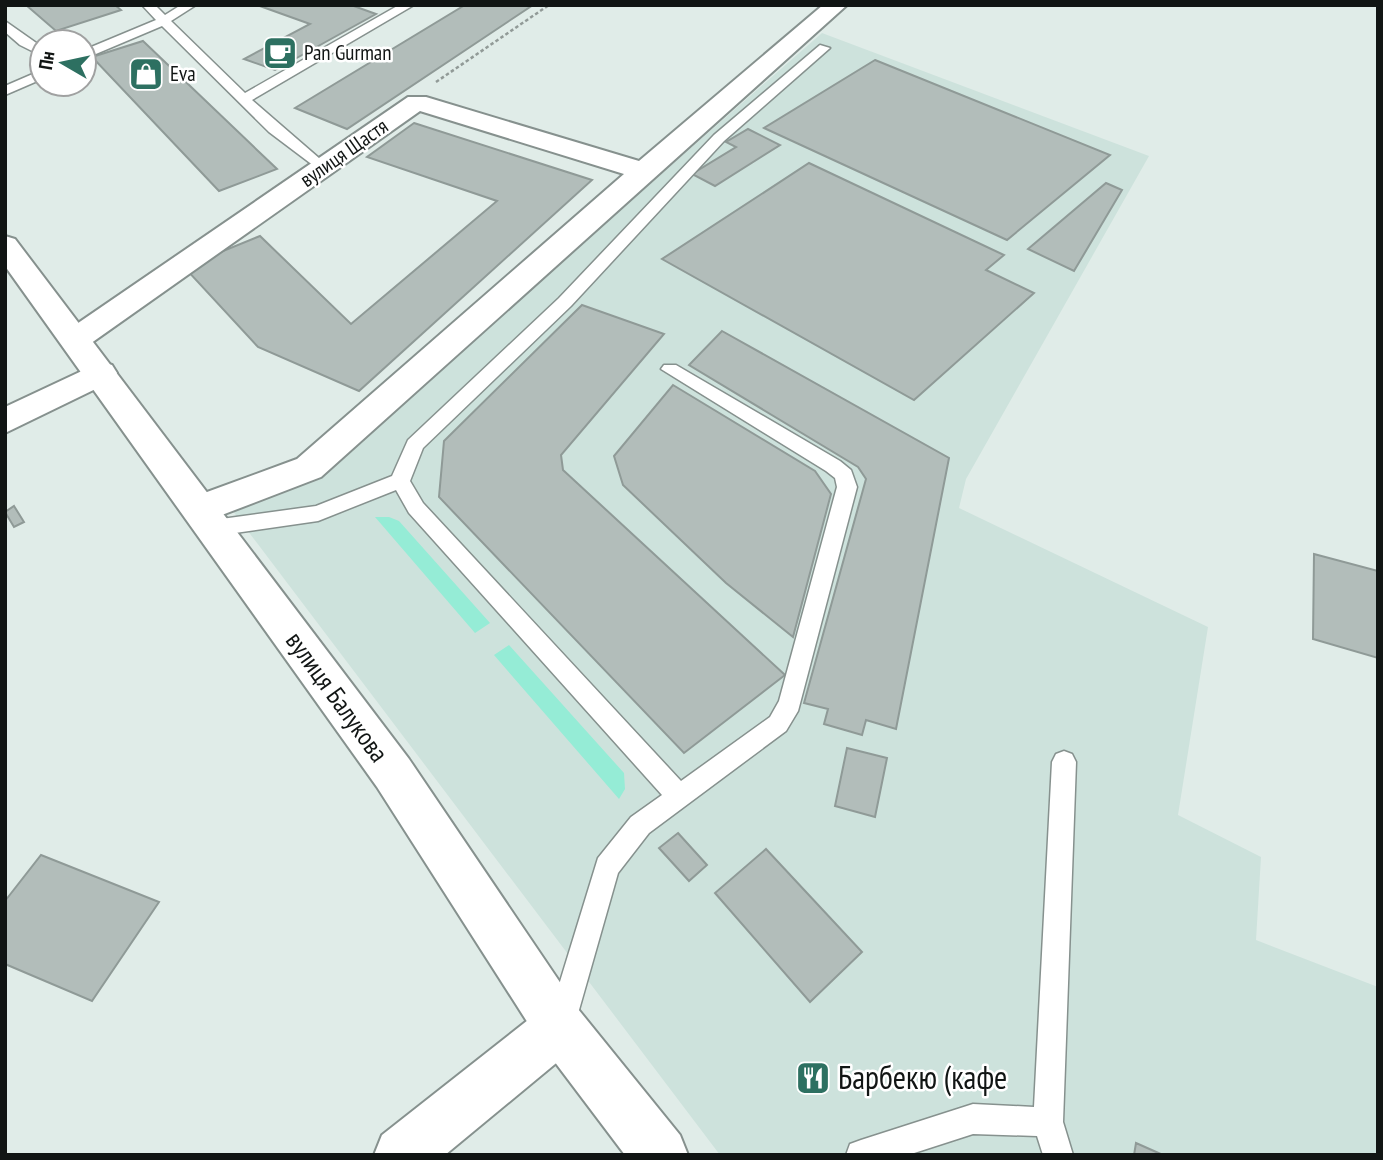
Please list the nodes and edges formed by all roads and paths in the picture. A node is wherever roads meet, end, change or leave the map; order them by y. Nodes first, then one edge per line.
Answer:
1 (148, 5) edge
2 (190, 5) edge
3 (408, 5) edge
4 (549, 5) edge
5 (836, 5) edge
6 (161, 22) junction
7 (5, 26) edge
8 (28, 44) edge
9 (824, 48) dead end
10 (98, 49) edge
11 (28, 80) edge
12 (5, 90) edge
13 (243, 100) junction
14 (417, 102) junction
15 (323, 168) junction
16 (643, 171) junction
17 (5, 245) edge
18 (76, 339) junction
19 (670, 369) dead end
20 (101, 373) junction
21 (5, 421) edge
22 (400, 481) junction
23 (208, 518) junction
24 (1064, 762) dead end
25 (680, 797) junction
26 (560, 1027) junction
27 (1048, 1122) junction
28 (402, 1155) edge
29 (660, 1155) edge
30 (861, 1155) edge
31 (1058, 1155) edge

1 - 6 lane
2 - 6 lane
3 - 13 lane
4 - 14 path
5 - 16 street
6 - 10 lane
6 - 13 lane
7 - 8 lane
9 - 22 lane
11 - 12 lane
13 - 15 lane
14 - 15 street, вулиця Щастя
14 - 16 street, вулиця Щастя
15 - 18 street, вулиця Щастя
16 - 23 street
17 - 18 street, вулиця Балукова
18 - 20 street, вулиця Балукова
19 - 25 lane
20 - 21 street
20 - 23 street, вулиця Балукова
22 - 23 lane
22 - 25 lane
23 - 26 street, вулиця Балукова
24 - 27 lane
25 - 26 lane
26 - 28 street
26 - 29 street, вулиця Балукова
27 - 30 lane
27 - 31 lane

